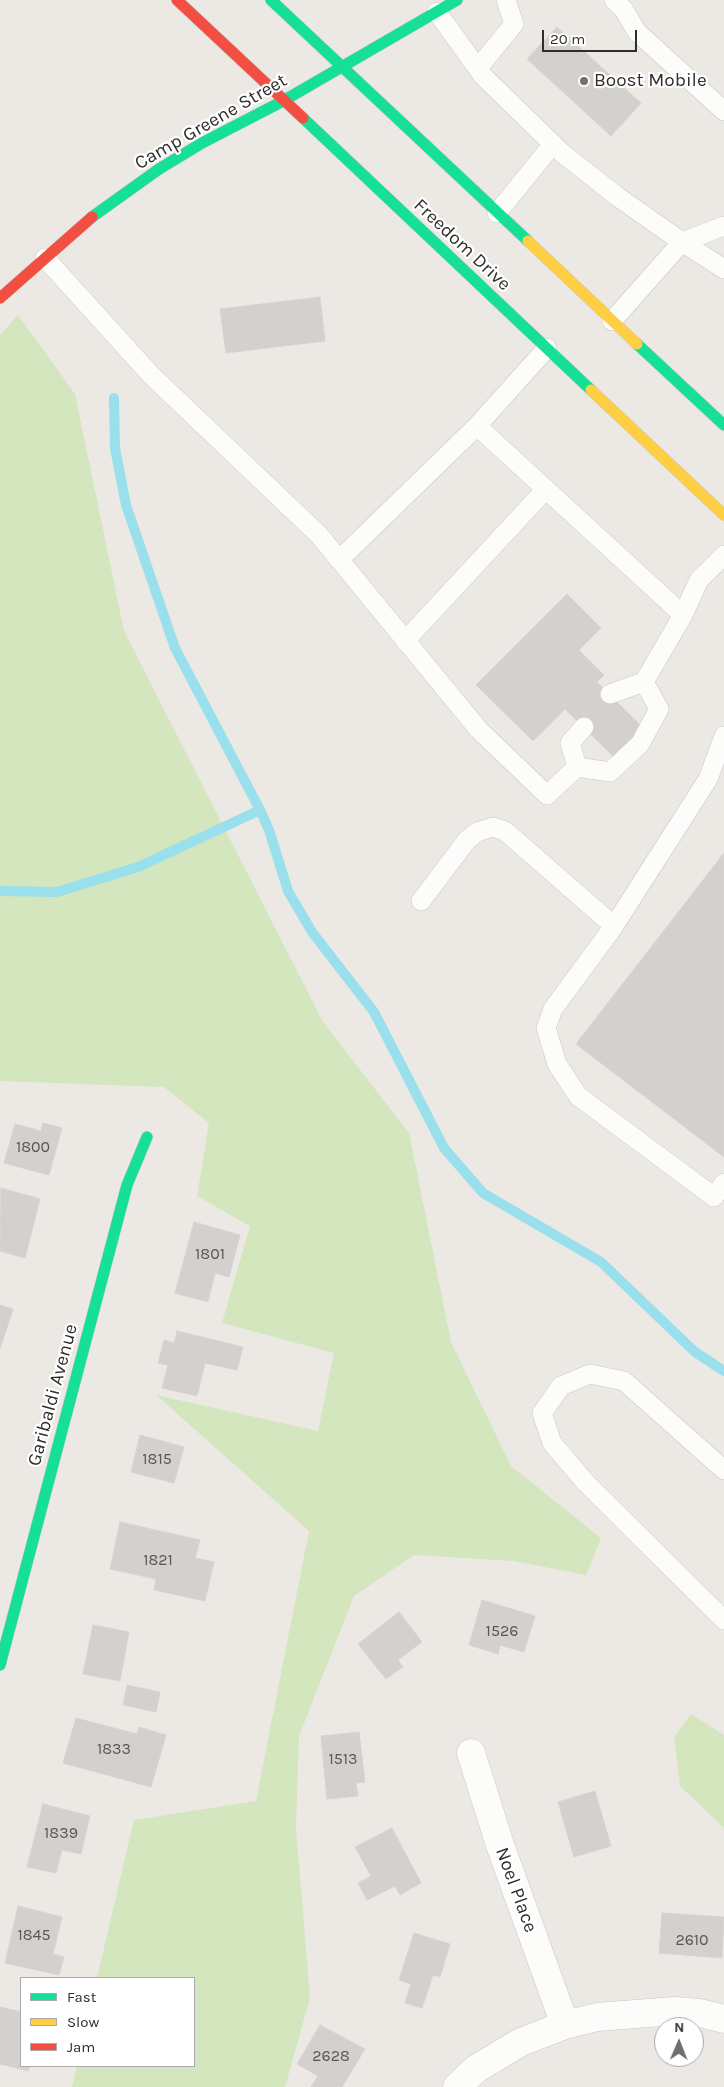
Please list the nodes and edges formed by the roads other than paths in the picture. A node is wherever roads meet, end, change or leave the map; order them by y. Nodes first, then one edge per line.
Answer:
1 (177, 0) edge
2 (271, 0) edge
3 (457, 0) edge
4 (506, 0) edge
5 (614, 0) edge
6 (437, 12) junction
7 (342, 67) junction
8 (478, 68) junction
9 (283, 101) junction
10 (724, 111) edge
11 (552, 144) junction
12 (498, 213) junction
13 (724, 226) edge
14 (682, 242) junction
15 (45, 258) junction
16 (724, 269) edge
17 (0, 298) edge
18 (612, 321) junction
19 (547, 348) junction
20 (724, 425) edge
21 (477, 426) junction
22 (546, 489) junction
23 (724, 514) edge
24 (724, 555) edge
25 (339, 560) junction
26 (683, 615) junction
27 (406, 641) junction
28 (644, 682) junction
29 (610, 694) dead end
30 (584, 727) dead end
31 (724, 736) edge
32 (577, 767) junction
33 (421, 901) dead end
34 (614, 926) junction
35 (147, 1137) dead end
36 (724, 1184) edge
37 (724, 1470) edge
38 (724, 1620) edge
39 (0, 1665) edge
40 (471, 1754) dead end
41 (724, 2019) edge
42 (565, 2025) junction
43 (457, 2087) edge

1 - 9 main road, Freedom Drive
2 - 7 main road
3 - 6 main road, Camp Greene Street
4 - 8 lane
5 - 10 lane
6 - 7 main road, Camp Greene Street
6 - 8 lane
7 - 9 main road, Camp Greene Street
7 - 12 main road
8 - 11 lane
9 - 15 main road, Camp Greene Street
9 - 19 main road, Freedom Drive
11 - 12 lane
11 - 14 lane
12 - 18 main road
13 - 14 lane
14 - 16 lane
14 - 18 lane
15 - 17 main road, Camp Greene Street
15 - 25 lane
18 - 20 main road
19 - 21 lane
19 - 23 main road, Freedom Drive
21 - 22 lane
21 - 25 lane
22 - 26 lane
22 - 27 lane
24 - 26 lane
25 - 27 lane
26 - 28 lane
27 - 32 lane
28 - 29 lane
28 - 32 lane
30 - 32 lane
31 - 34 lane
33 - 34 lane
34 - 36 lane
35 - 39 main road, Garibaldi Avenue
37 - 38 lane
40 - 42 street, Noel Place
41 - 42 street
42 - 43 street

